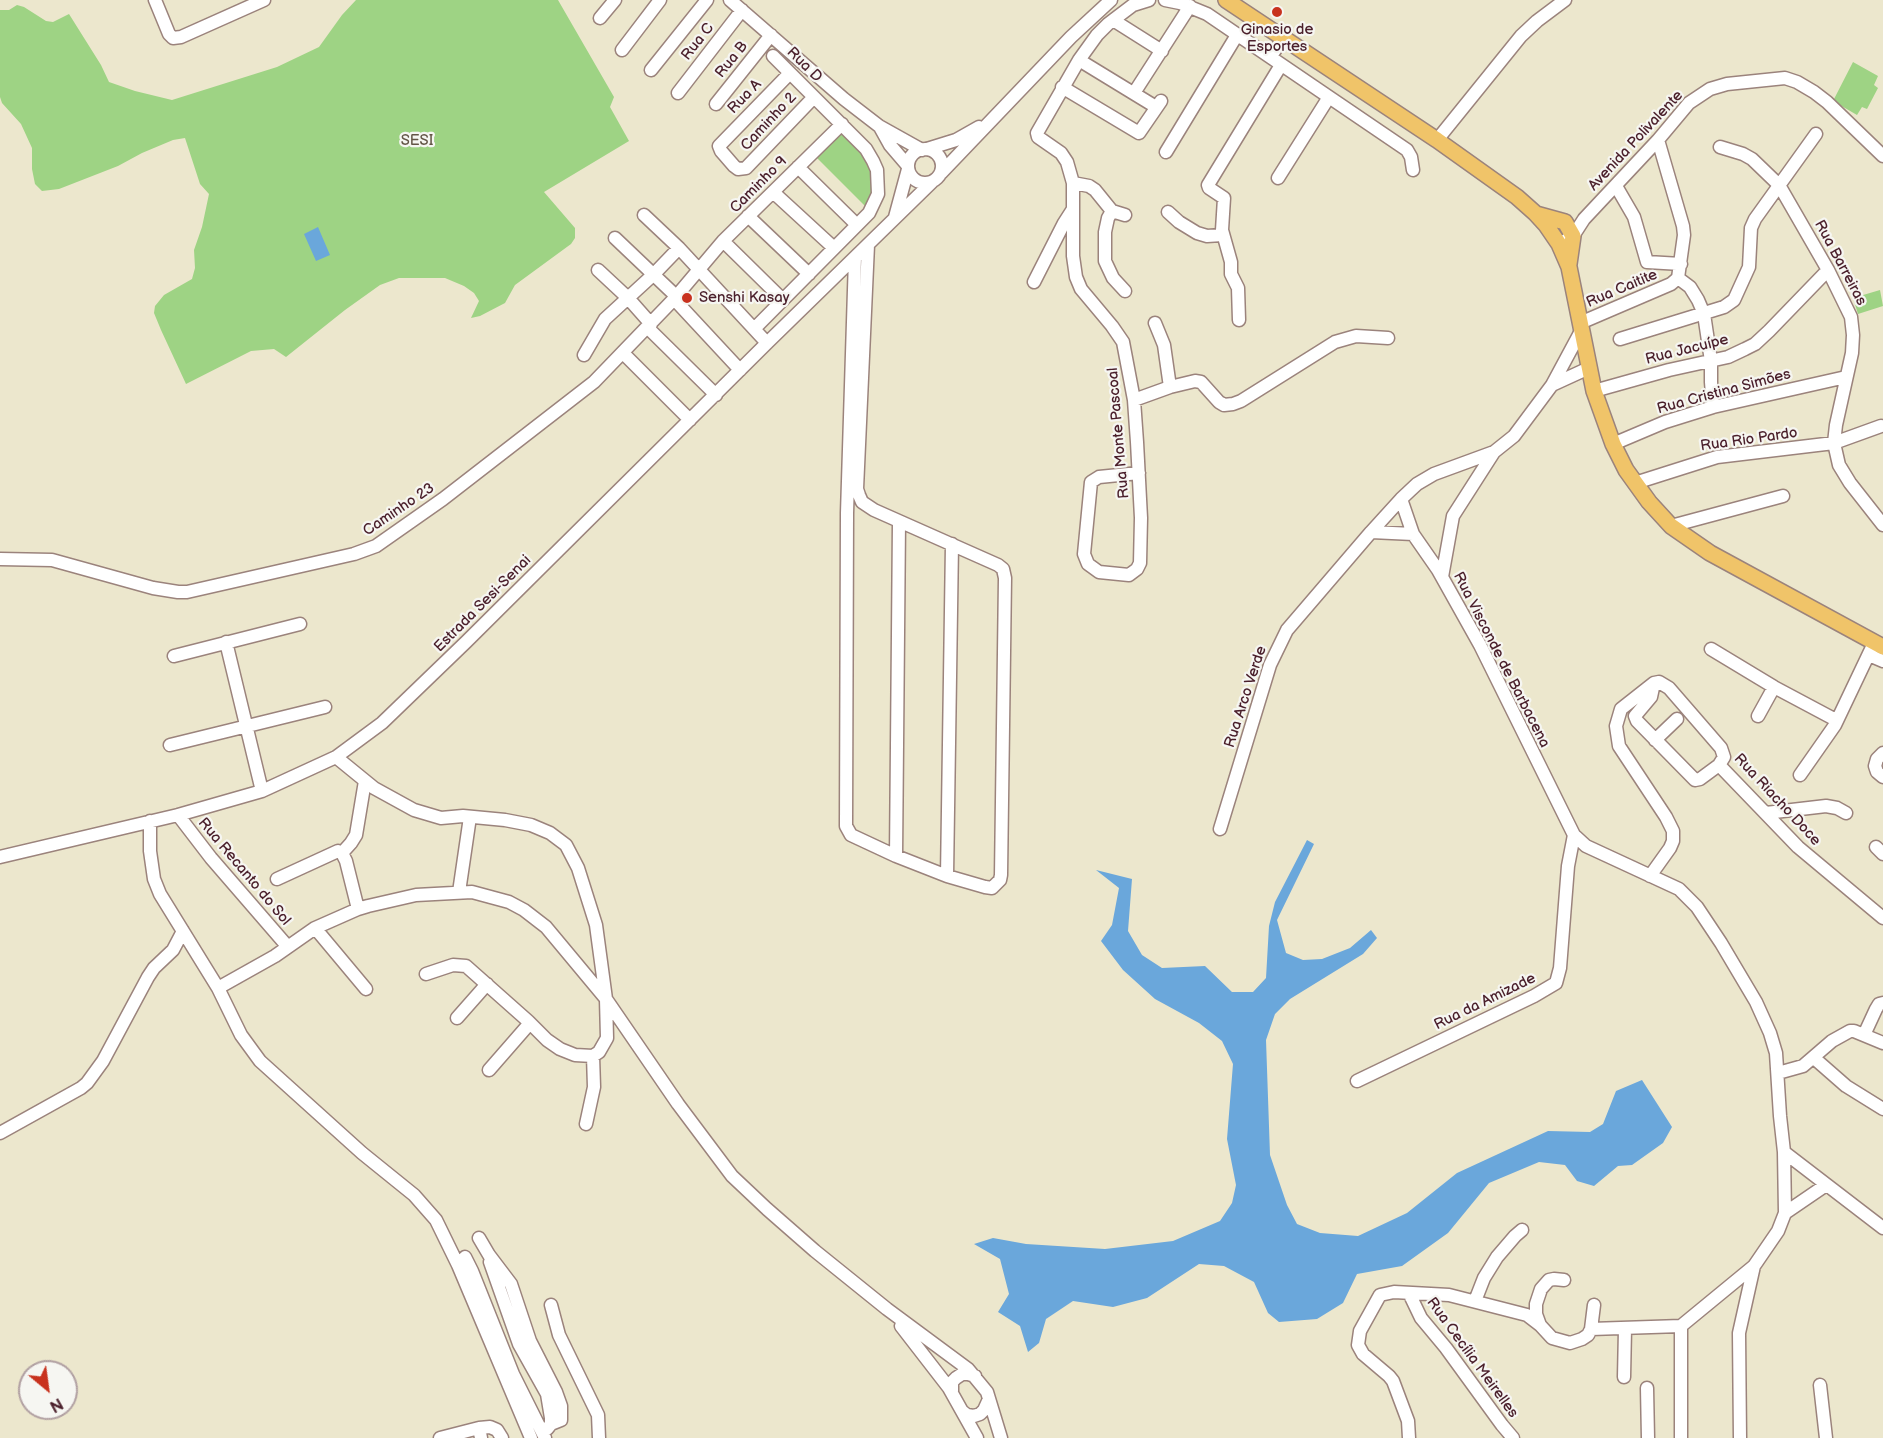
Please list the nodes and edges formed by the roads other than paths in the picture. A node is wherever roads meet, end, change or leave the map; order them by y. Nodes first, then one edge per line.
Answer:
1 (155, 0) edge
2 (264, 0) edge
3 (615, 0) edge
4 (660, 0) edge
5 (707, 0) edge
6 (730, 0) edge
7 (1149, 0) edge
8 (1165, 0) edge
9 (1226, 0) edge
10 (1565, 0) edge
11 (1107, 1) edge
12 (1190, 6) junction
13 (742, 10) junction
14 (600, 18) dead end
15 (1113, 20) junction
16 (771, 35) junction
17 (1237, 35) junction
18 (1283, 39) junction
19 (622, 50) dead end
20 (1161, 51) junction
21 (773, 56) dead end
22 (1270, 57) junction
23 (1079, 60) junction
24 (1281, 65) junction
25 (651, 70) dead end
26 (790, 73) junction
27 (1062, 87) junction
28 (678, 93) dead end
29 (1134, 93) junction
30 (1329, 97) junction
31 (816, 98) junction
32 (844, 99) junction
33 (716, 104) dead end
34 (990, 120) junction
35 (842, 124) junction
36 (879, 126) junction
37 (1816, 134) dead end
38 (1437, 140) junction
39 (1658, 140) junction
40 (1720, 147) dead end
41 (924, 150) junction
42 (1166, 152) dead end
43 (1883, 156) edge
44 (798, 167) junction
45 (746, 168) joint
46 (908, 168) junction
47 (1413, 170) dead end
48 (936, 177) junction
49 (1278, 178) dead end
50 (1073, 183) junction
51 (1779, 184) junction
52 (1616, 186) junction
53 (773, 192) junction
54 (1073, 209) junction
55 (1168, 212) dead end
56 (1535, 213) junction
57 (644, 215) dead end
58 (748, 216) junction
59 (894, 218) junction
60 (1584, 219) junction
61 (1565, 222) junction
62 (857, 225) junction
63 (1222, 235) junction
64 (1573, 236) junction
65 (615, 238) dead end
66 (1555, 238) junction
67 (723, 241) junction
68 (868, 245) junction
69 (679, 248) junction
70 (834, 248) junction
71 (855, 258) junction
72 (1681, 264) junction
73 (1569, 267) junction
74 (699, 269) junction
75 (598, 270) dead end
76 (1828, 270) junction
77 (654, 274) junction
78 (809, 274) junction
79 (836, 277) junction
80 (1677, 278) junction
81 (1034, 282) dead end
82 (854, 284) junction
83 (1125, 291) dead end
84 (628, 298) junction
85 (675, 298) junction
86 (783, 300) junction
87 (1704, 314) junction
88 (1239, 320) dead end
89 (1155, 323) dead end
90 (649, 326) junction
91 (1580, 327) junction
92 (754, 328) junction
93 (1388, 338) dead end
94 (1620, 339) dead end
95 (767, 343) junction
96 (623, 353) junction
97 (584, 355) dead end
98 (1711, 361) junction
99 (1589, 368) junction
100 (740, 370) junction
101 (1846, 377) junction
102 (1552, 385) junction
103 (1170, 387) junction
104 (1594, 390) junction
105 (716, 395) junction
106 (1134, 400) junction
107 (1713, 407) junction
108 (690, 420) junction
109 (1881, 426) dead end
110 (1834, 443) junction
111 (1612, 444) junction
112 (1494, 452) junction
113 (1138, 473) junction
114 (1635, 483) junction
115 (1783, 496) dead end
116 (1401, 499) junction
117 (848, 501) junction
118 (862, 502) junction
119 (899, 522) junction
120 (1883, 525) edge
121 (1671, 526) junction
122 (1371, 532) junction
123 (1413, 534) junction
124 (952, 544) junction
125 (0, 559) edge
126 (1442, 577) junction
127 (300, 624) dead end
128 (226, 642) junction
129 (1876, 648) edge
130 (1711, 649) dead end
131 (174, 656) dead end
132 (1883, 661) edge
133 (1654, 683) junction
134 (1774, 687) junction
135 (326, 707) dead end
136 (1758, 716) dead end
137 (1677, 719) dead end
138 (1836, 720) junction
139 (247, 728) junction
140 (1655, 740) junction
141 (170, 745) dead end
142 (1883, 753) edge
143 (336, 757) junction
144 (1719, 765) junction
145 (1800, 775) dead end
146 (1883, 777) edge
147 (365, 781) junction
148 (262, 791) junction
149 (1766, 813) junction
150 (1846, 813) dead end
151 (178, 815) junction
152 (470, 817) junction
153 (150, 821) junction
154 (1220, 829) dead end
155 (1574, 835) junction
156 (342, 853) junction
157 (896, 856) junction
158 (0, 857) edge
159 (946, 876) junction
160 (1650, 876) junction
161 (277, 879) dead end
162 (459, 892) junction
163 (358, 909) junction
164 (1883, 918) edge
165 (315, 928) junction
166 (183, 931) junction
167 (288, 947) junction
168 (426, 974) dead end
169 (487, 984) junction
170 (218, 988) junction
171 (366, 989) dead end
172 (606, 999) junction
173 (1883, 1003) edge
174 (458, 1018) dead end
175 (530, 1023) junction
176 (1864, 1035) junction
177 (1883, 1043) edge
178 (593, 1056) junction
179 (1814, 1058) junction
180 (489, 1070) dead end
181 (1778, 1073) junction
182 (1357, 1081) dead end
183 (1883, 1109) edge
184 (586, 1124) dead end
185 (0, 1132) edge
186 (1784, 1152) junction
187 (1826, 1185) junction
188 (1785, 1214) junction
189 (1883, 1228) edge
190 (1522, 1230) dead end
191 (479, 1238) dead end
192 (465, 1257) dead end
193 (1754, 1266) junction
194 (1564, 1280) dead end
195 (1408, 1293) junction
196 (1475, 1301) junction
197 (551, 1305) dead end
198 (1594, 1305) dead end
199 (887, 1309) junction
200 (1540, 1325) junction
201 (1681, 1326) junction
202 (1591, 1329) junction
203 (1625, 1329) junction
204 (975, 1376) junction
205 (1624, 1377) dead end
206 (1820, 1384) dead end
207 (1647, 1388) dead end
208 (952, 1391) junction
209 (989, 1399) junction
210 (962, 1411) junction
211 (480, 1433) edge
212 (454, 1436) edge
213 (540, 1437) edge
214 (440, 1438) edge
215 (502, 1438) edge
216 (599, 1438) edge
217 (977, 1438) edge
218 (1000, 1438) edge
219 (1409, 1438) edge
220 (1513, 1438) edge
221 (1648, 1438) edge
222 (1681, 1438) edge
223 (1740, 1438) edge
224 (1826, 1438) edge

1 - 2 street
3 - 14 street
4 - 19 street
5 - 25 street
6 - 13 street
7 - 15 street, Rua Monte Pascoal
8 - 12 street
9 - 18 main road
10 - 38 street
11 - 34 street, Estrada Sesi-Senai
12 - 17 street
12 - 20 street
13 - 16 street
13 - 28 street, Rua C
15 - 20 street
15 - 23 street, Rua Monte Pascoal
16 - 32 street
16 - 33 street, Rua B
17 - 22 street
17 - 42 street
18 - 22 street
18 - 38 main road
20 - 29 street
21 - 26 street, Rua D
22 - 24 street
23 - 27 street, Rua Monte Pascoal
23 - 29 street
24 - 30 street
24 - 63 street
26 - 31 street, Rua D
26 - 45 street, Rua A
27 - 29 street
27 - 50 street, Rua Monte Pascoal
30 - 47 street
30 - 49 street
31 - 32 street
31 - 35 street, Rua D
31 - 45 street, Caminho 2
32 - 36 street
34 - 41 street, Estrada Sesi-Senai
34 - 48 street, Estrada Sesi-Senai
35 - 44 street, Caminho 9
35 - 62 street, Rua D
36 - 41 street
36 - 46 street
37 - 51 street, Rua Jacuípe
38 - 56 main road
39 - 43 street, Avenida Polivalente
39 - 52 street, Avenida Polivalente
39 - 72 street
40 - 51 street, Rua Barreiras
41 - 46 street
41 - 48 street
44 - 53 street, Caminho 9
44 - 62 street
46 - 48 street
46 - 59 street, Estrada Sesi-Senai
48 - 59 street, Estrada Sesi-Senai
50 - 54 street, Rua Monte Pascoal
50 - 83 street
51 - 76 street, Rua Barreiras
51 - 87 street, Rua Jacuípe
52 - 60 street, Avenida Polivalente
52 - 72 street, Rua Caitite
53 - 58 street, Caminho 9
53 - 70 street
54 - 81 street
54 - 106 street, Rua Monte Pascoal
55 - 63 street
56 - 61 main road
56 - 66 main road
57 - 69 street
58 - 67 street, Caminho 9
58 - 78 street
59 - 68 street, Estrada Sesi-Senai
60 - 61 street
60 - 64 street, Avenida Polivalente
61 - 64 main road
61 - 66 street
62 - 70 street, Rua D
63 - 88 street
64 - 66 street
64 - 73 main road
65 - 77 street
66 - 73 main road
67 - 74 street, Caminho 9
67 - 86 street
68 - 71 street, Estrada Sesi-Senai
68 - 118 street
69 - 74 street
69 - 77 street
70 - 78 street, Rua D
71 - 79 street, Estrada Sesi-Senai
71 - 82 street
72 - 80 street
73 - 91 main road
74 - 85 street, Caminho 23
74 - 92 street
75 - 84 street
76 - 98 street, Rua Jacuípe
76 - 101 street, Rua Barreiras
77 - 84 street
77 - 85 street
78 - 86 street, Rua D
79 - 82 street
79 - 95 street, Estrada Sesi-Senai
80 - 87 street, Rua Caitite
80 - 91 street, Rua Caitite
82 - 117 street
84 - 90 street
84 - 97 street
85 - 90 street, Caminho 23
85 - 100 street
86 - 92 street, Rua D
87 - 94 street, Rua Jacuípe
87 - 98 street, Rua Caitite
89 - 103 street
90 - 96 street, Caminho 23
90 - 105 street
91 - 99 main road
91 - 102 street
92 - 95 street
93 - 103 street
95 - 100 street, Estrada Sesi-Senai
96 - 108 street
96 - 125 street, Caminho 23
98 - 104 street, Rua Jacuípe
98 - 107 street, Rua Caitite
99 - 102 street
99 - 104 main road
100 - 105 street, Estrada Sesi-Senai
101 - 107 street, Rua Cristina Simões
101 - 110 street, Rua Barreiras
102 - 112 street
103 - 106 street
104 - 111 main road
105 - 108 street, Estrada Sesi-Senai
106 - 113 street, Rua Monte Pascoal
107 - 111 street, Rua Cristina Simões
108 - 143 street, Estrada Sesi-Senai
109 - 110 street, Rua Rio Pardo
110 - 114 street, Rua Rio Pardo
110 - 120 street, Rua Barreiras
111 - 114 main road
112 - 116 street, Rua Arco Verde
112 - 126 street
113 - 113 street, Rua Monte Pascoal
114 - 121 main road
115 - 121 street
116 - 122 street, Rua Arco Verde
116 - 123 street, Rua Visconde de Barbacena
117 - 118 street
117 - 157 street
118 - 119 street
119 - 124 street
119 - 157 street
121 - 129 main road
122 - 123 street
122 - 154 street, Rua Arco Verde
123 - 126 street, Rua Visconde de Barbacena
124 - 159 street
124 - 159 street
126 - 155 street, Rua Visconde de Barbacena
127 - 128 street
128 - 131 street
128 - 139 street
129 - 132 street
129 - 138 street
130 - 134 street
133 - 140 street
133 - 144 street, Rua Riacho Doce
133 - 160 street
134 - 136 street
134 - 138 street
135 - 139 street
137 - 140 street
138 - 145 street
139 - 141 street
139 - 148 street
140 - 144 street
142 - 146 street
143 - 147 street
143 - 148 street, Estrada Sesi-Senai
144 - 149 street, Rua Riacho Doce
147 - 152 street
147 - 156 street
148 - 151 street, Estrada Sesi-Senai
149 - 150 street
149 - 164 street, Rua Riacho Doce
151 - 153 street, Estrada Sesi-Senai
151 - 167 street, Rua Recanto do Sol
152 - 162 street
152 - 172 street
153 - 158 street, Estrada Sesi-Senai
153 - 166 street
155 - 160 street
155 - 182 street, Rua da Amizade
156 - 161 street
156 - 163 street
157 - 159 street
160 - 181 street
162 - 163 street
162 - 172 street
163 - 165 street
165 - 167 street
165 - 171 street
166 - 170 street
166 - 185 street
167 - 170 street
168 - 169 street
169 - 174 street
169 - 175 street
170 - 213 street
172 - 178 street
172 - 199 street
173 - 176 street
175 - 178 street
175 - 180 street
176 - 177 street
176 - 179 street
178 - 184 street
179 - 181 street
179 - 183 street
181 - 186 street
186 - 187 street
186 - 188 street
187 - 188 street
187 - 189 street
188 - 193 street
190 - 196 street
191 - 213 street
192 - 213 street
193 - 201 street
193 - 223 street
194 - 200 street
195 - 196 street
195 - 219 street
195 - 220 street, Rua Cecília Meirelles
196 - 200 street
197 - 216 street
198 - 202 street
199 - 204 street
199 - 208 street
200 - 202 street
201 - 203 street
201 - 222 street
202 - 203 street
203 - 205 street
204 - 208 street
204 - 209 street
206 - 224 street
207 - 221 street
208 - 210 street
209 - 210 street
209 - 218 street
210 - 217 street
211 - 212 street
211 - 215 street
212 - 214 street

